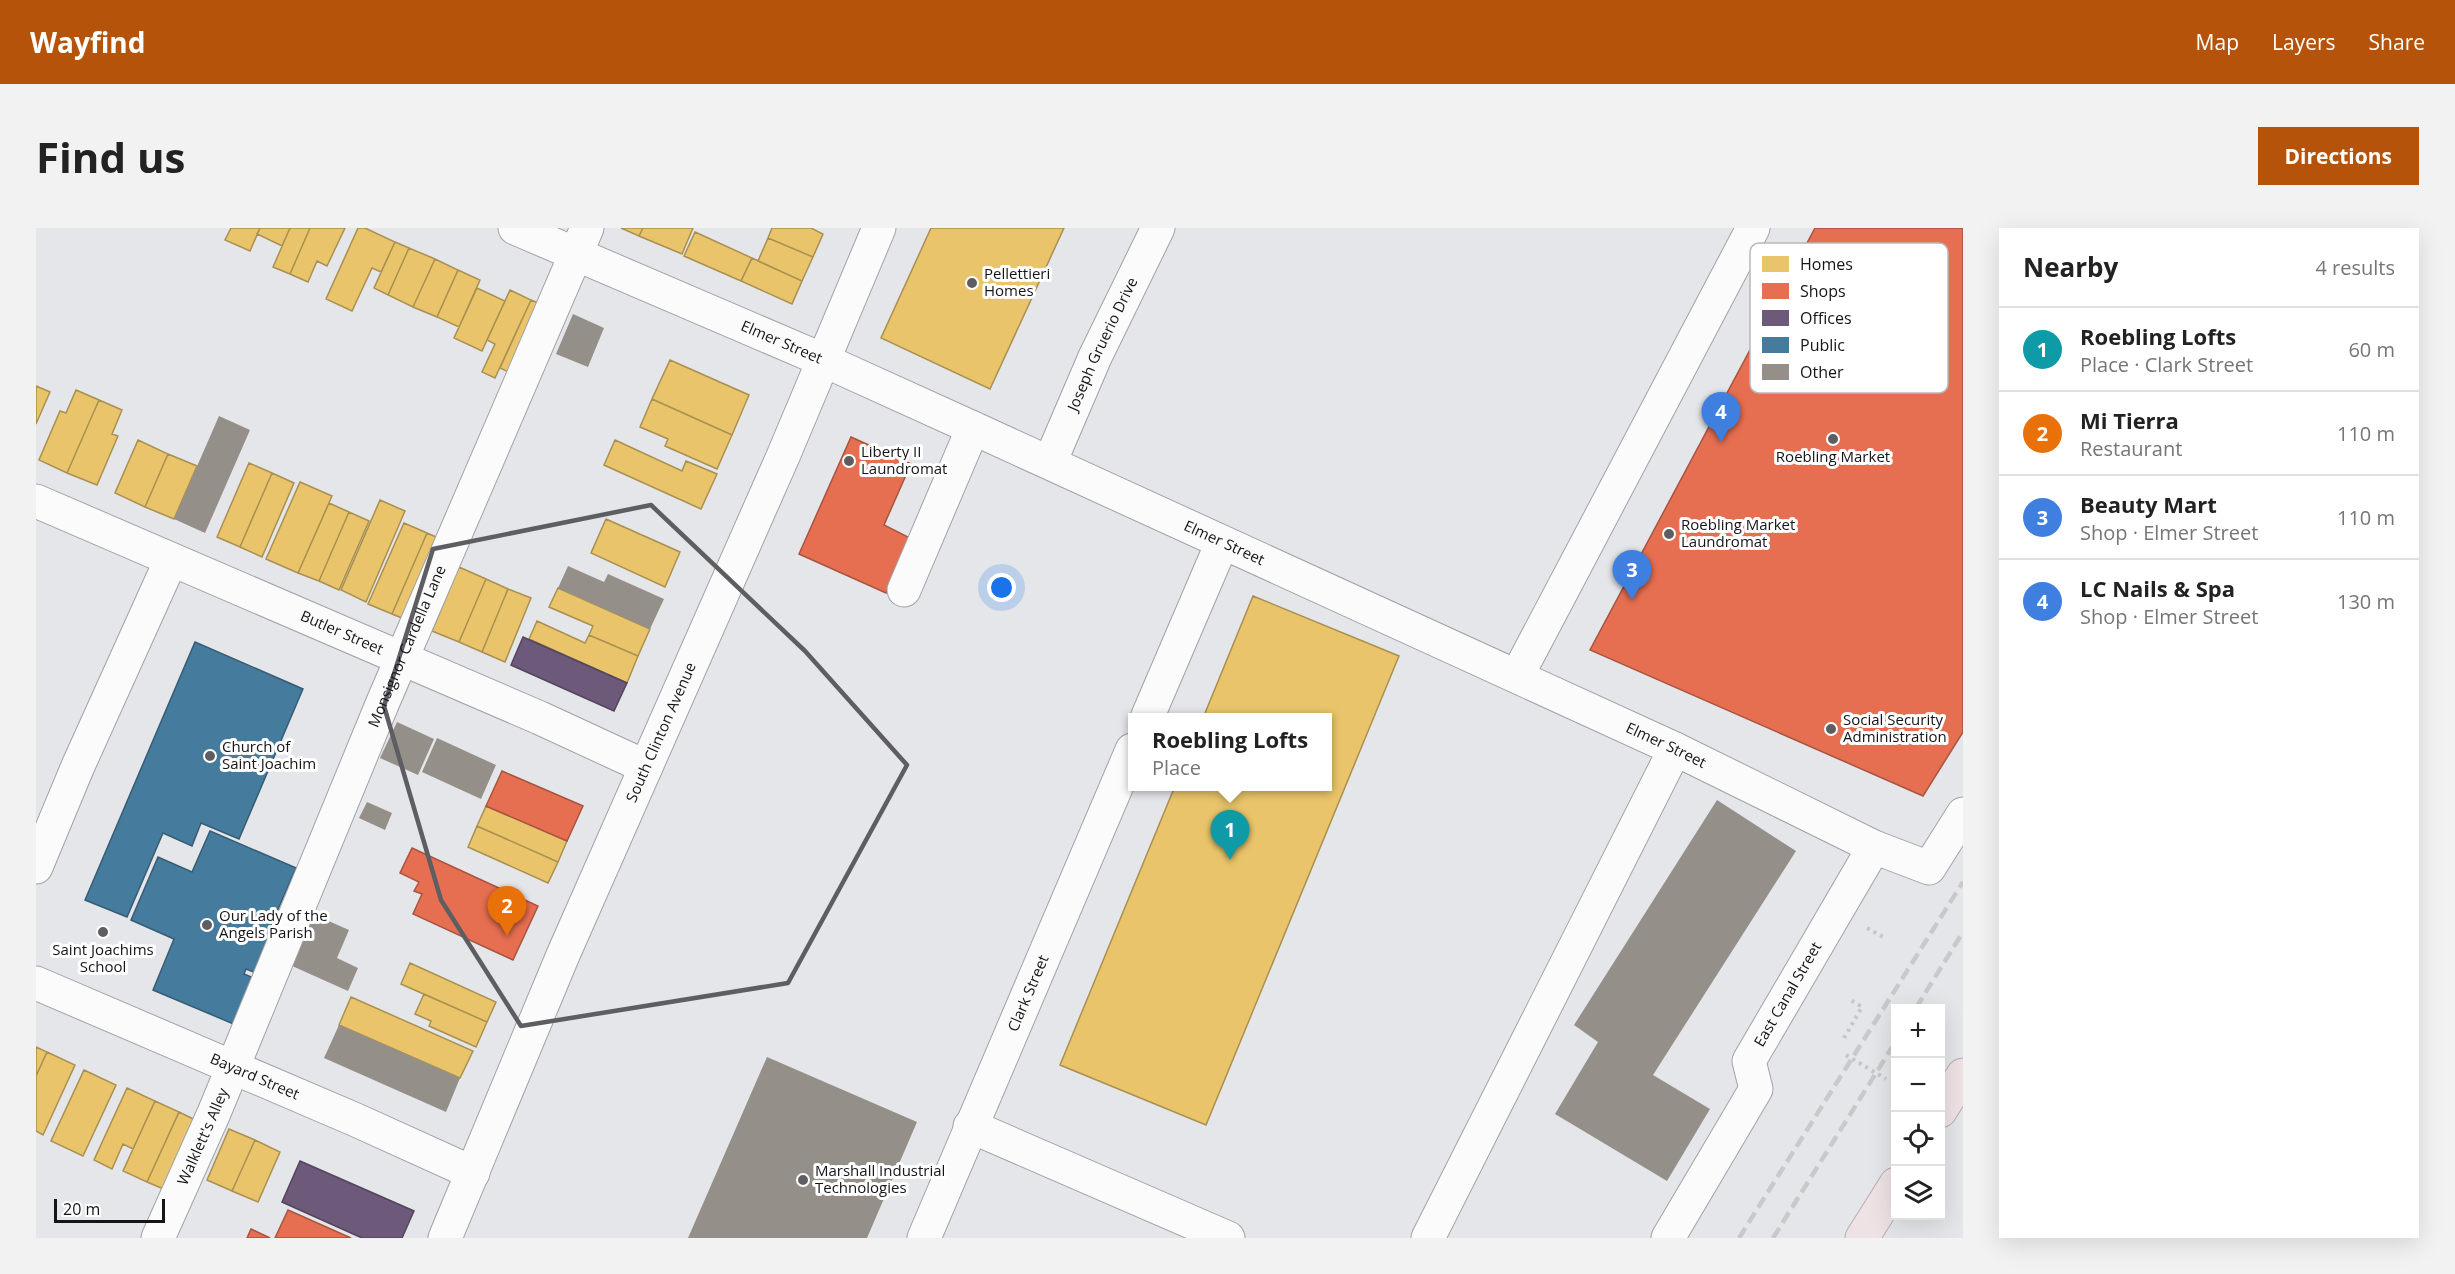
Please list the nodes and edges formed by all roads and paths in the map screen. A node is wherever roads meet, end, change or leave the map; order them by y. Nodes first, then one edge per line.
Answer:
1 (515, 228) edge
2 (879, 228) edge
3 (1158, 228) edge
4 (1753, 228) edge
5 (581, 241) edge
6 (822, 360) junction
7 (973, 428) junction
8 (1050, 462) junction
9 (36, 501) edge
10 (1222, 543) junction
11 (171, 560) junction
12 (904, 590) dead end
13 (401, 659) junction
14 (1517, 676) junction
15 (1149, 713) edge
16 (1675, 749) junction
17 (1128, 759) edge
18 (646, 767) junction
19 (1963, 814) edge
20 (1874, 847) junction
21 (36, 867) edge
22 (36, 983) edge
23 (1849, 999) dead end
24 (1844, 1038) dead end
25 (1846, 1055) dead end
26 (233, 1068) junction
27 (1963, 1075) edge
28 (1886, 1079) dead end
29 (1945, 1105) edge
30 (970, 1126) junction
31 (473, 1173) junction
32 (1891, 1192) edge
33 (158, 1238) edge
34 (445, 1238) edge
35 (924, 1238) edge
36 (1228, 1238) edge
37 (1428, 1238) edge
38 (1668, 1238) edge
39 (1862, 1238) edge

1 - 5 street, Elmer Street
2 - 6 street, South Clinton Avenue
3 - 8 street, Joseph Gruerio Drive
4 - 14 street
5 - 6 street, Elmer Street
5 - 13 street, Monsignor Cardella Lane
6 - 7 street, Elmer Street
6 - 18 street, South Clinton Avenue
7 - 8 street, Elmer Street
7 - 12 street
8 - 10 street, Elmer Street
9 - 11 street, Butler Street
10 - 14 street, Elmer Street
10 - 15 street
11 - 13 street, Butler Street
11 - 21 street
13 - 18 street, Butler Street
13 - 26 street, Monsignor Cardella Lane
14 - 16 street, Elmer Street
16 - 20 street, Elmer Street
16 - 37 street
17 - 30 street, Clark Street
18 - 31 street, South Clinton Avenue
19 - 20 street, Elmer Street
20 - 38 street, East Canal Street
22 - 26 street, Bayard Street
23 - 24 path
25 - 28 path
26 - 31 street, Bayard Street
26 - 33 street, Walklett's Alley
27 - 29 highway
30 - 35 street, Clark Street
30 - 36 street
31 - 34 street, South Clinton Avenue
32 - 39 highway

